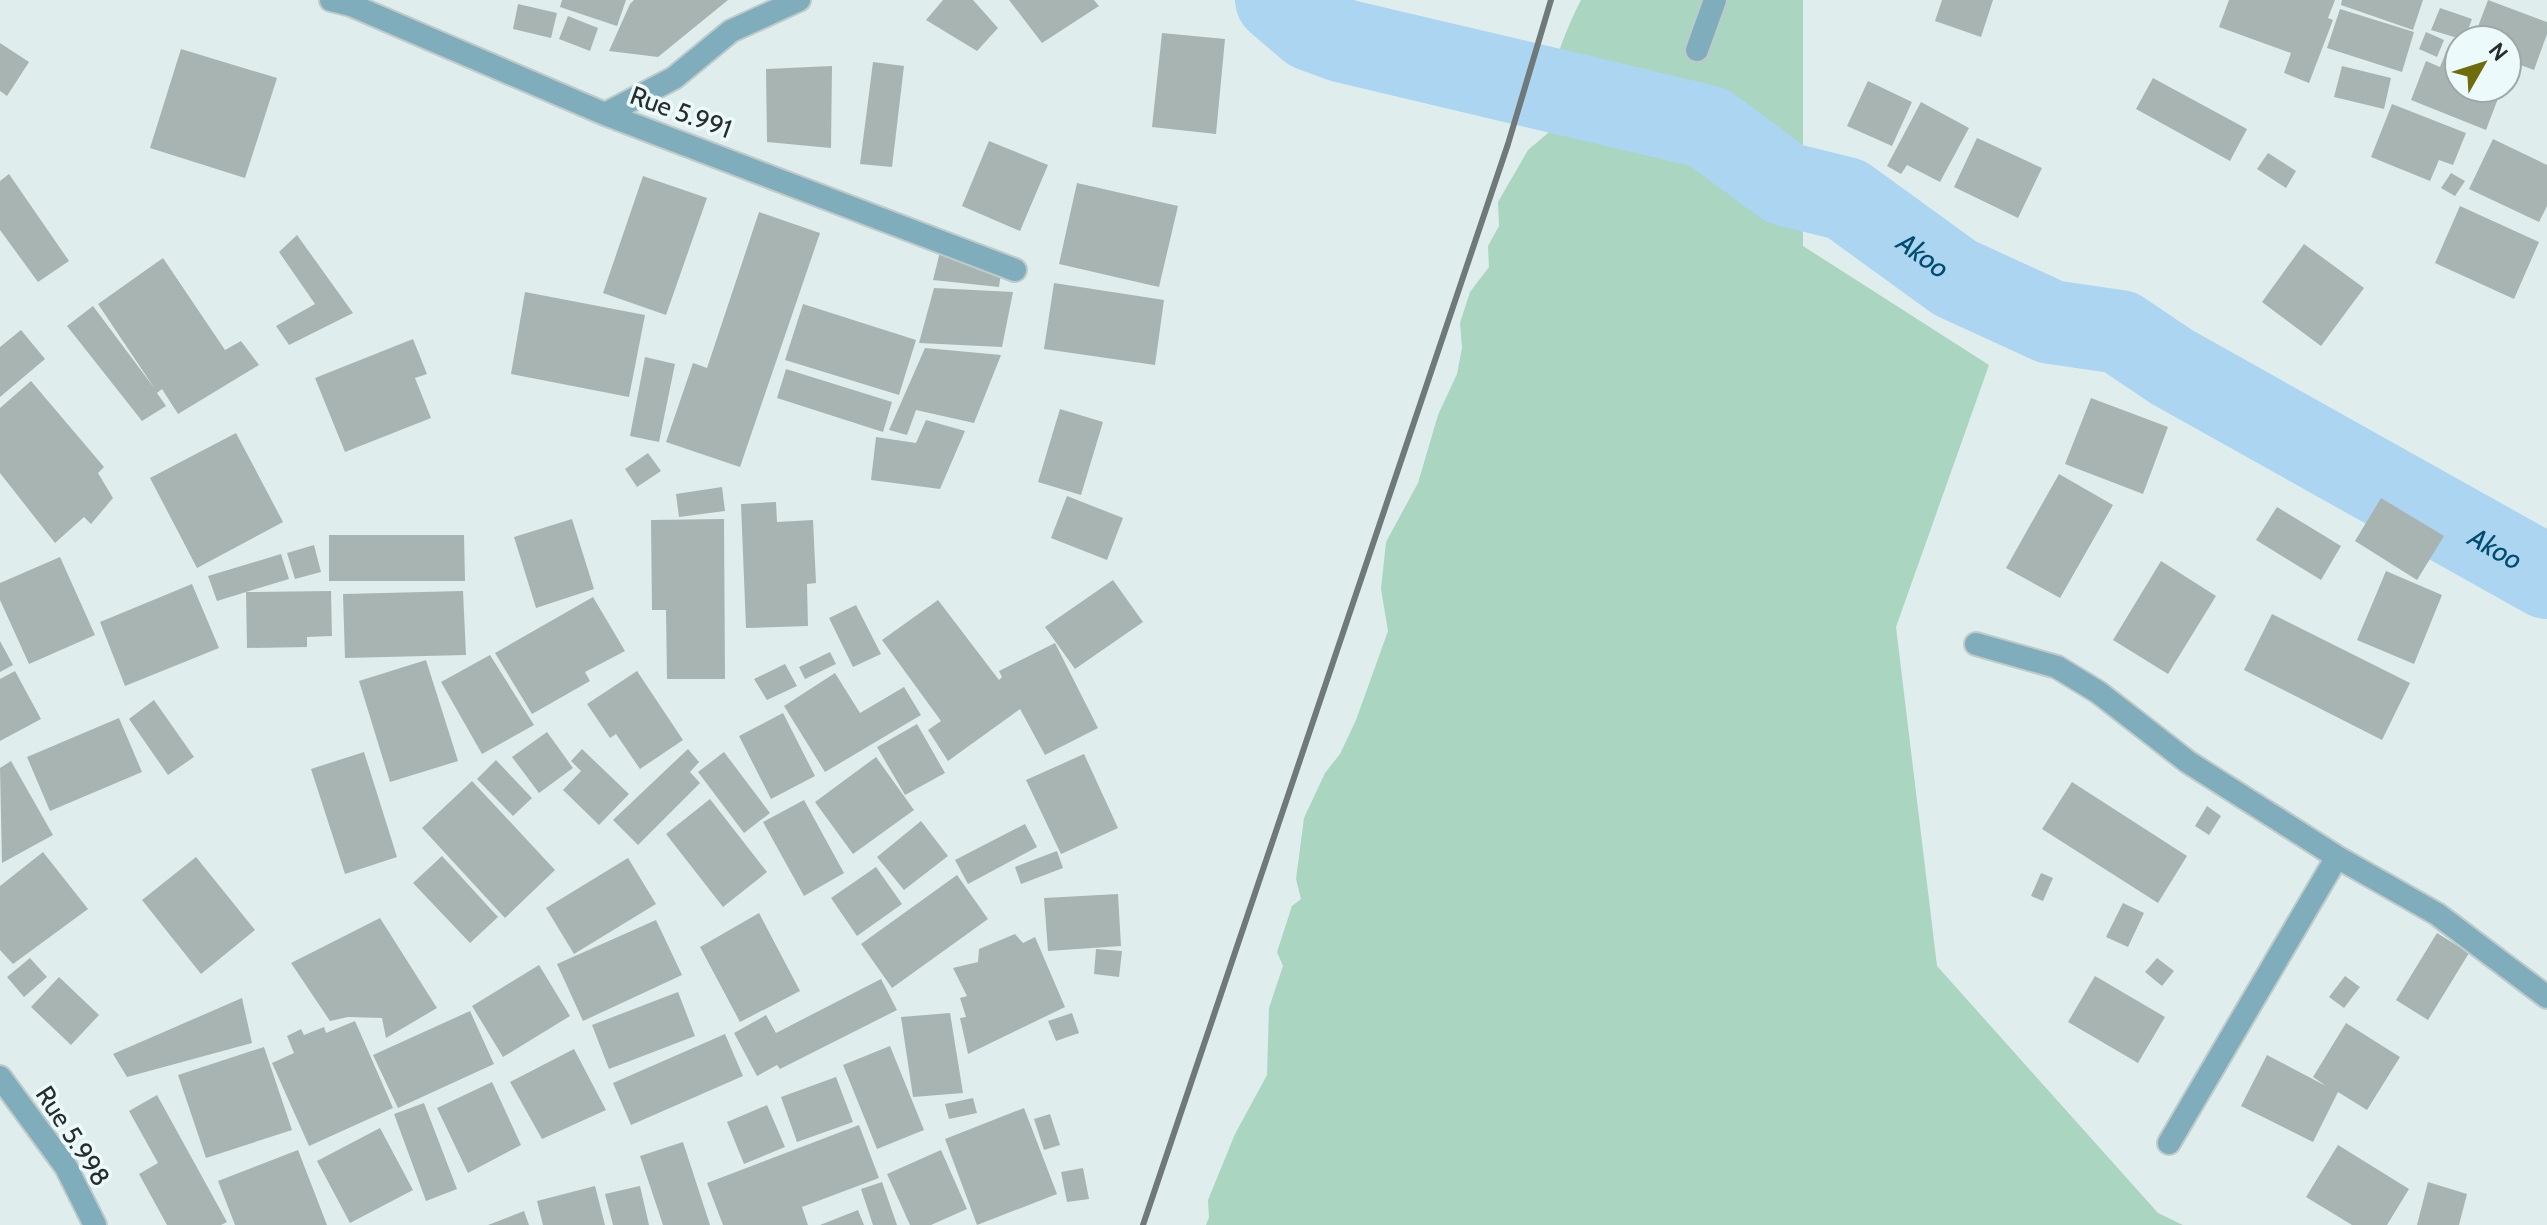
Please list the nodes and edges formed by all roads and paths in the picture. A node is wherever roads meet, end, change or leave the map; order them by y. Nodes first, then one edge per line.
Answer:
1 (799, 0) edge
2 (1715, 0) edge
3 (345, 2) edge
4 (1697, 50) dead end
5 (605, 114) junction
6 (1015, 270) dead end
7 (1976, 644) dead end
8 (2337, 857) junction
9 (2547, 997) edge
10 (1, 1079) edge
11 (2169, 1143) dead end
12 (95, 1225) edge

1 - 5 street
2 - 4 street
3 - 5 street, Rue 5.991
5 - 6 street, Rue 5.991
7 - 8 street
8 - 9 street
8 - 11 street
10 - 12 street, Rue 5.998

